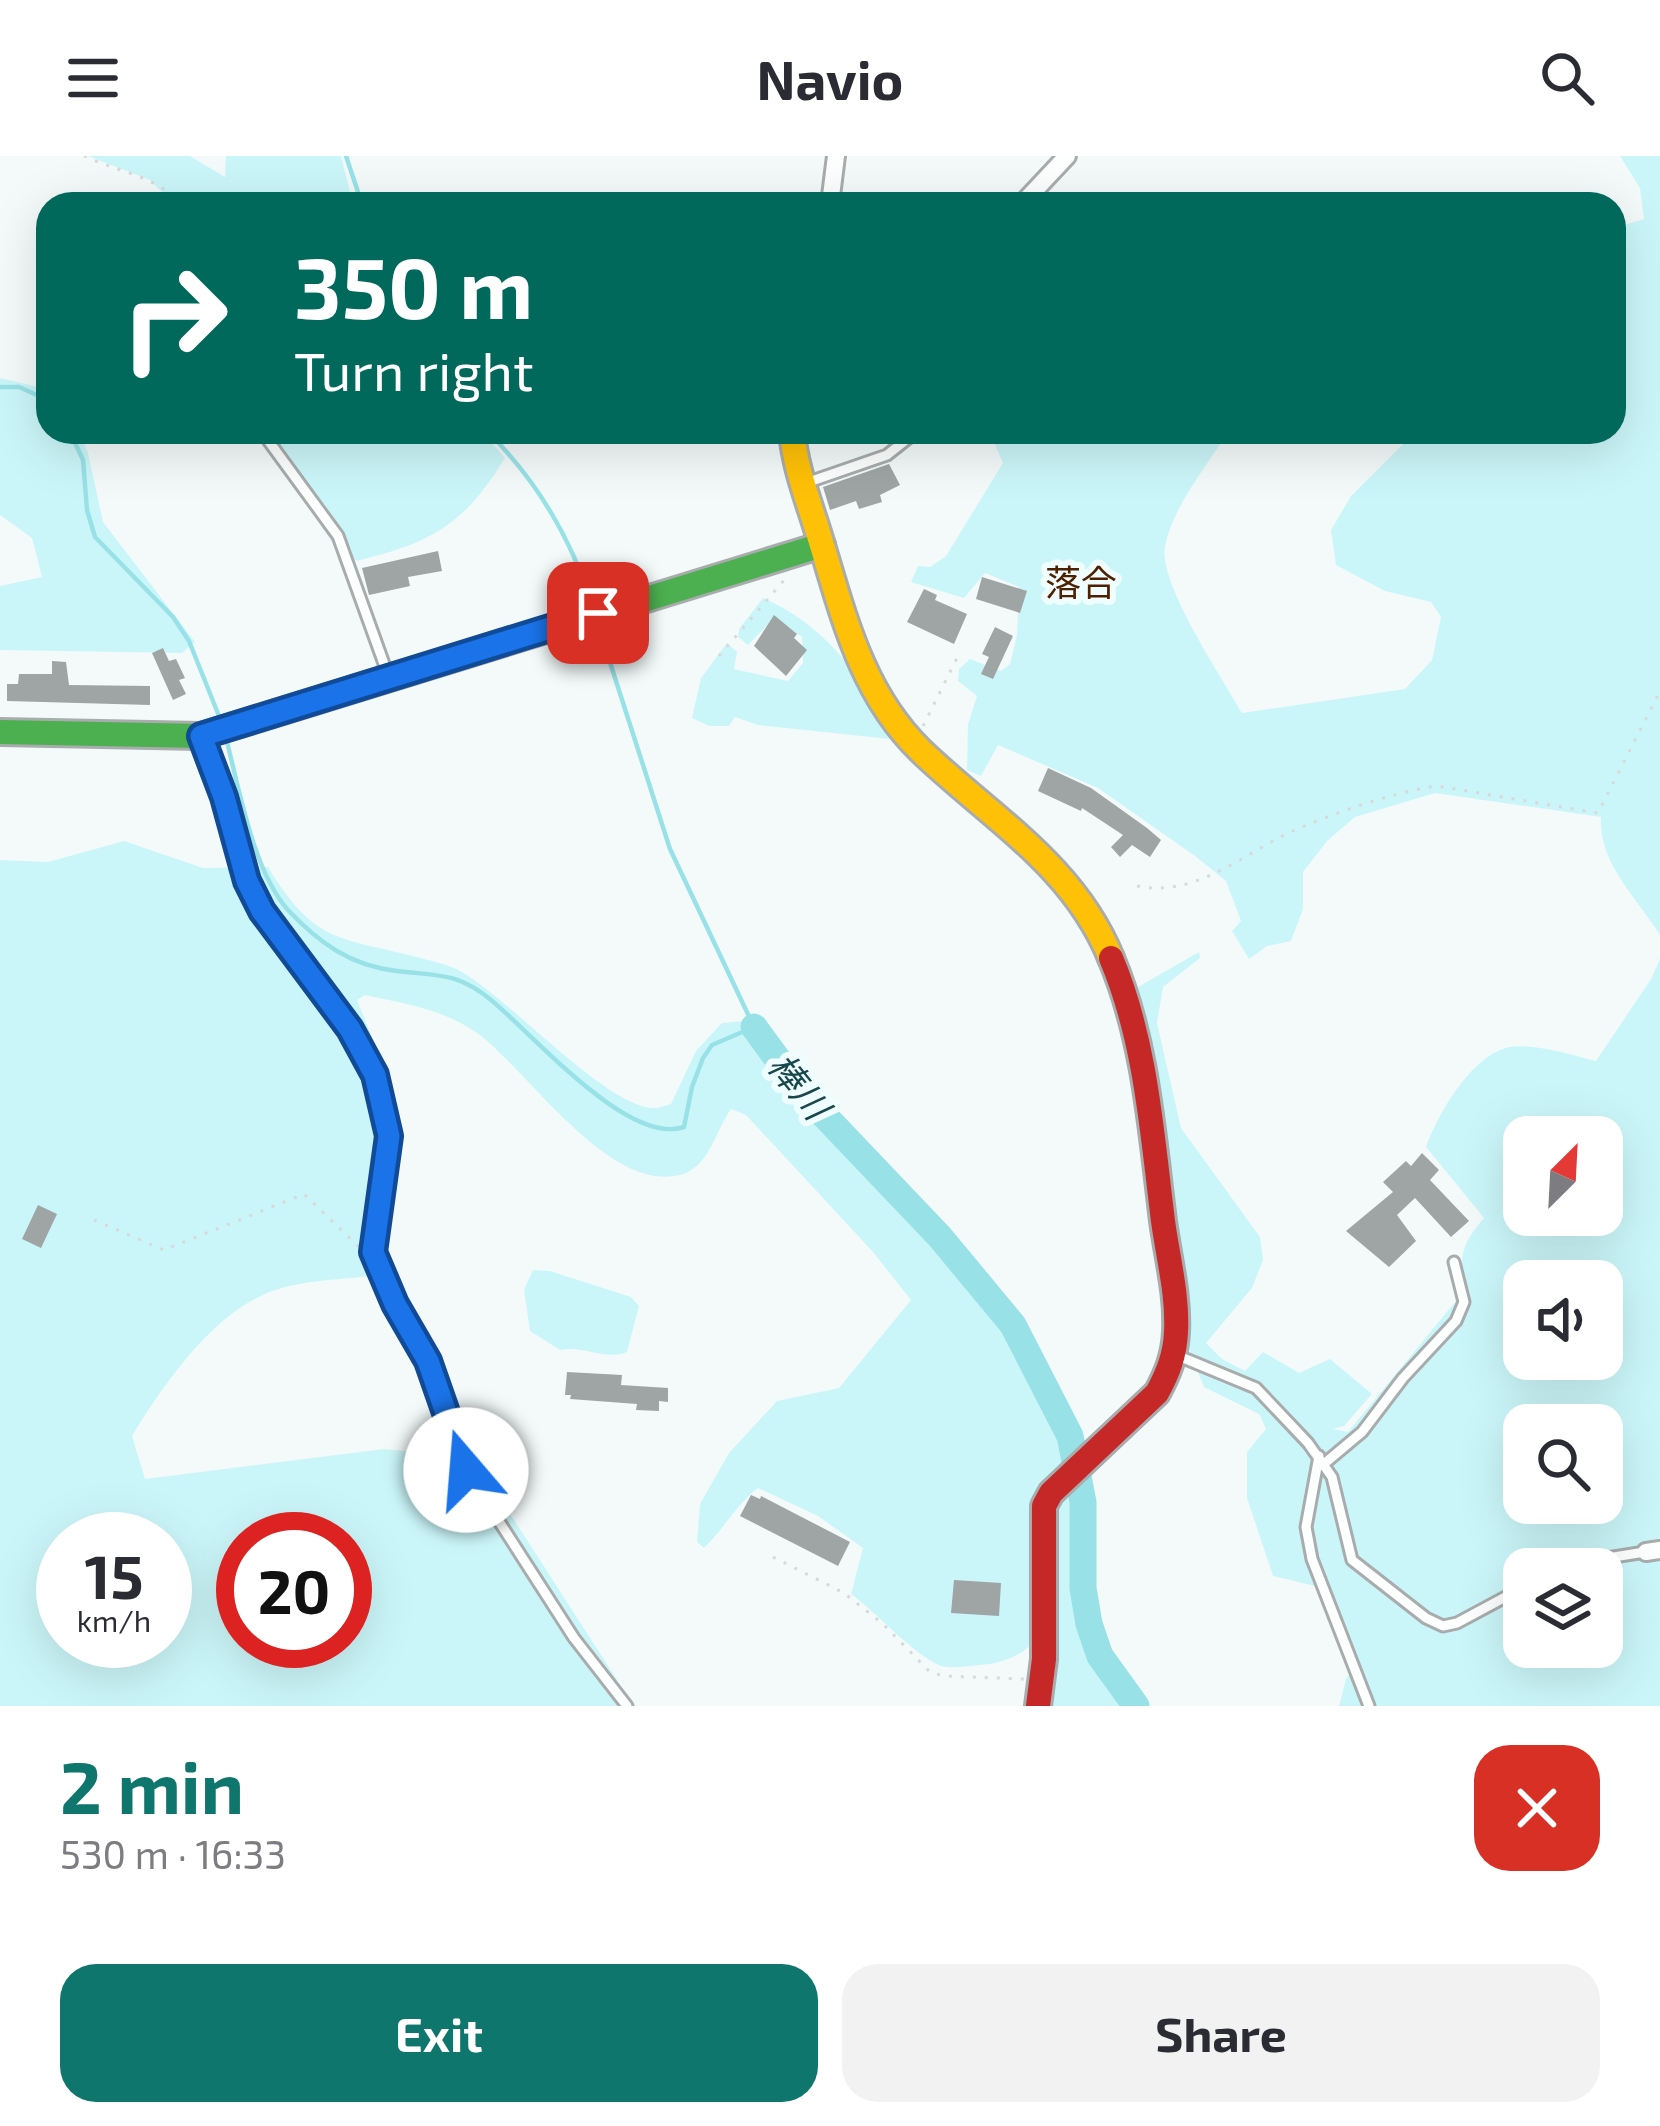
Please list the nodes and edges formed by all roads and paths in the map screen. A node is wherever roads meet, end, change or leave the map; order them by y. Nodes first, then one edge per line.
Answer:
1 (84, 156) edge
2 (836, 156) edge
3 (1067, 156) edge
4 (168, 192) edge
5 (832, 192) edge
6 (1033, 192) edge
7 (271, 444) edge
8 (795, 444) edge
9 (901, 444) edge
10 (803, 484) junction
11 (822, 544) junction
12 (789, 574) dead end
13 (719, 656) dead end
14 (957, 658) dead end
15 (389, 677) junction
16 (1660, 691) edge
17 (0, 732) edge
18 (920, 732) dead end
19 (201, 736) junction
20 (1137, 886) dead end
21 (94, 1220) dead end
22 (373, 1252) junction
23 (1454, 1262) dead end
24 (1176, 1355) junction
25 (1322, 1459) junction
26 (1653, 1551) edge
27 (1623, 1556) edge
28 (772, 1557) dead end
29 (1503, 1598) edge
30 (1042, 1680) junction
31 (627, 1706) edge
32 (1038, 1706) edge
33 (1369, 1706) edge

1 - 4 path
2 - 5 street
3 - 6 street
7 - 15 lane
8 - 10 street
9 - 10 lane
10 - 11 street
11 - 15 street
11 - 24 street
12 - 13 path
14 - 18 path
15 - 19 street
16 - 20 path
17 - 19 street
19 - 22 lane
21 - 22 path
22 - 31 lane
23 - 25 lane
24 - 25 lane
24 - 30 street
25 - 29 lane
25 - 33 lane
26 - 27 lane
28 - 30 path
30 - 32 street

